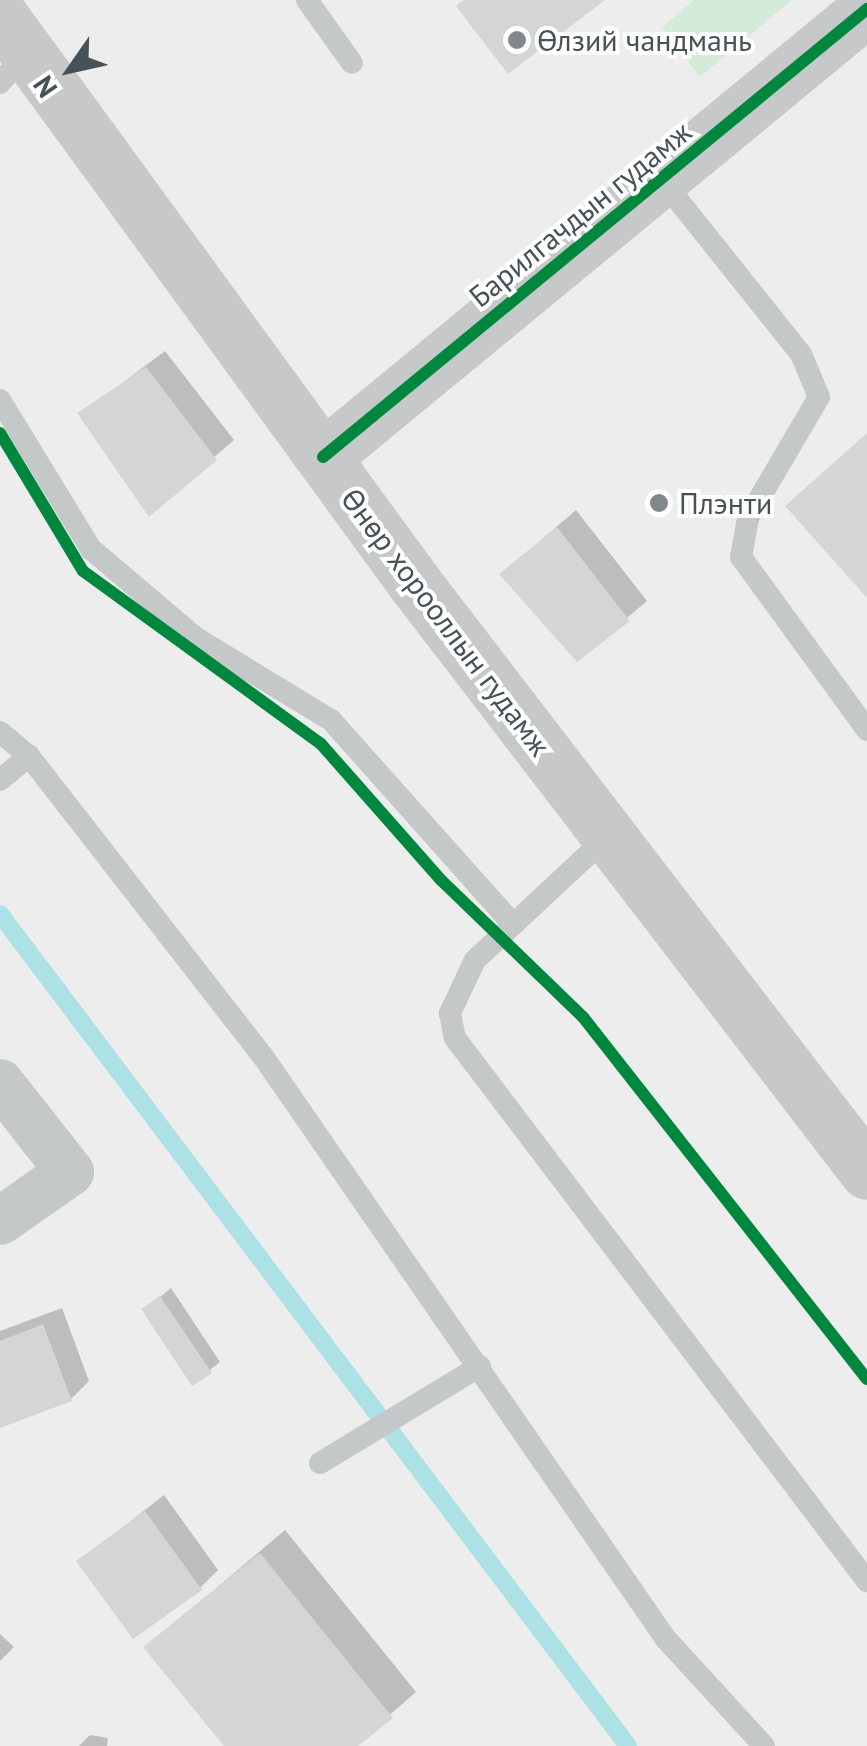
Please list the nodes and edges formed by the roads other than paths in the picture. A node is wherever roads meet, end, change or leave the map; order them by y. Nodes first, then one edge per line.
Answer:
1 (307, 0) edge
2 (867, 9) edge
3 (9, 50) edge
4 (352, 63) dead end
5 (662, 180) junction
6 (0, 400) edge
7 (322, 456) junction
8 (867, 730) edge
9 (0, 732) edge
10 (29, 756) junction
11 (0, 780) edge
12 (607, 837) junction
13 (509, 920) junction
14 (0, 1083) edge
15 (867, 1172) edge
16 (0, 1221) edge
17 (480, 1366) junction
18 (320, 1463) dead end
19 (867, 1581) edge
20 (764, 1746) edge

1 - 4 lane
2 - 5 main road, Барилгачдын гудамж
3 - 7 main road, Өнөр хорооллын гудамж
5 - 7 main road, Барилгачдын гудамж
5 - 8 lane
6 - 13 lane
7 - 12 main road, Өнөр хорооллын гудамж
9 - 10 lane
10 - 11 lane
10 - 17 lane
12 - 13 lane
12 - 15 main road, Өнөр хорооллын гудамж
13 - 19 lane
14 - 16 street
17 - 18 lane
17 - 20 lane

